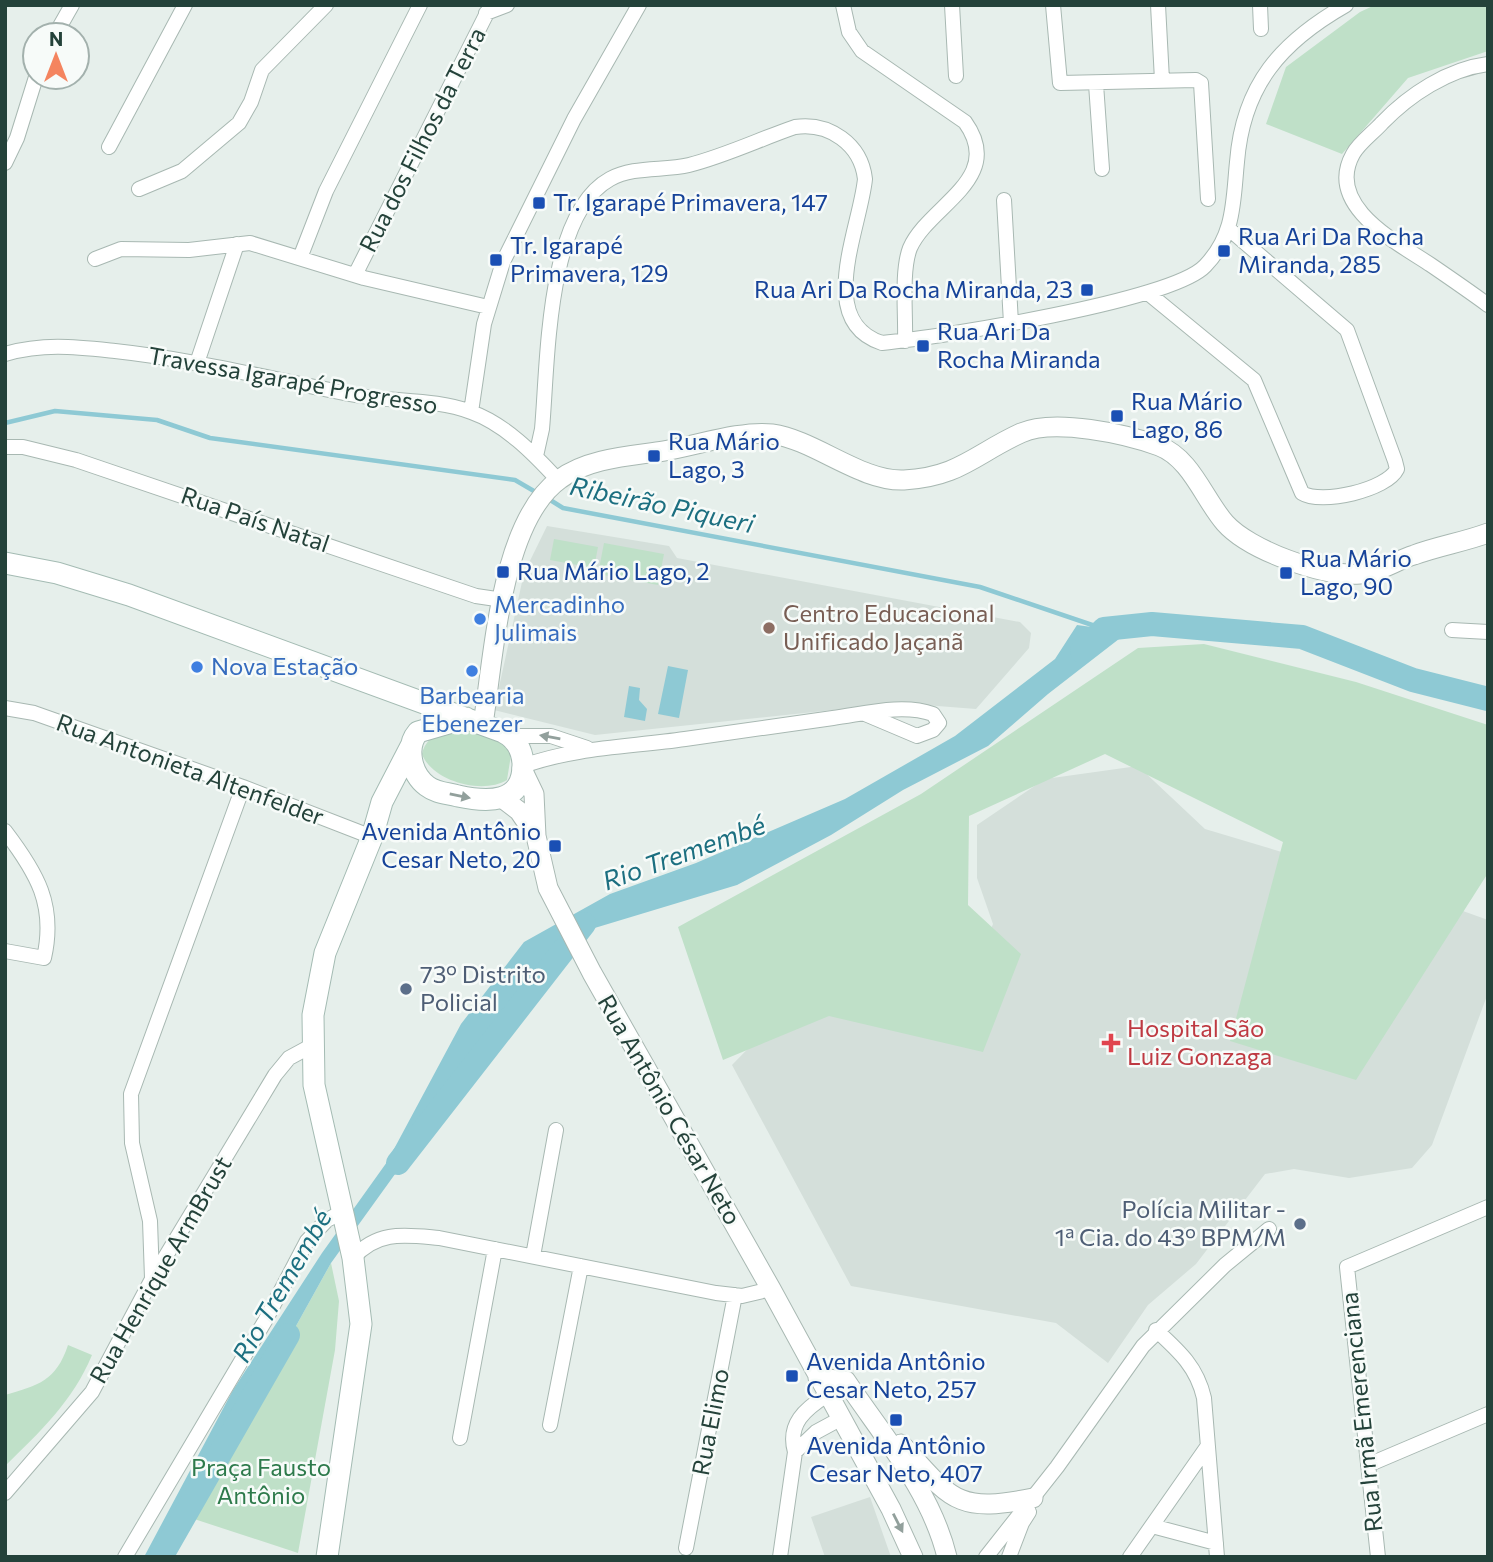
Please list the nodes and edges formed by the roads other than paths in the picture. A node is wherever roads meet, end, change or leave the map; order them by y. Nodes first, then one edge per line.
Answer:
1 (72, 5) edge
2 (185, 5) edge
3 (326, 5) edge
4 (420, 5) edge
5 (507, 5) edge
6 (639, 5) edge
7 (843, 5) edge
8 (952, 5) edge
9 (1053, 5) edge
10 (1157, 5) edge
11 (1260, 5) edge
12 (1346, 5) edge
13 (488, 9) edge
14 (63, 21) edge
15 (1261, 29) dead end
16 (1488, 64) edge
17 (956, 76) dead end
18 (1162, 80) junction
19 (1096, 84) junction
20 (32, 91) edge
21 (109, 147) dead end
22 (5, 163) edge
23 (1102, 169) dead end
24 (139, 190) dead end
25 (1208, 199) dead end
26 (1004, 200) dead end
27 (1229, 229) junction
28 (237, 244) junction
29 (300, 258) junction
30 (95, 259) dead end
31 (355, 275) junction
32 (1148, 293) junction
33 (1488, 305) edge
34 (488, 307) junction
35 (1011, 323) junction
36 (905, 341) junction
37 (5, 354) edge
38 (197, 363) junction
39 (471, 412) junction
40 (5, 447) edge
41 (536, 456) junction
42 (556, 482) junction
43 (1488, 533) edge
44 (5, 563) edge
45 (503, 600) junction
46 (1452, 630) dead end
47 (1488, 632) edge
48 (392, 693) junction
49 (5, 708) edge
50 (866, 714) dead end
51 (474, 721) junction
52 (511, 736) junction
53 (413, 741) junction
54 (588, 749) junction
55 (523, 767) junction
56 (421, 780) junction
57 (243, 787) junction
58 (502, 798) junction
59 (5, 831) edge
60 (374, 832) junction
61 (536, 836) junction
62 (5, 951) edge
63 (313, 1045) junction
64 (556, 1130) dead end
65 (1488, 1207) edge
66 (344, 1214) junction
67 (1269, 1229) dead end
68 (495, 1249) junction
69 (533, 1256) junction
70 (353, 1258) junction
71 (581, 1266) junction
72 (152, 1279) junction
73 (771, 1290) junction
74 (736, 1295) junction
75 (1156, 1330) junction
76 (822, 1386) junction
77 (1488, 1414) edge
78 (840, 1419) junction
79 (550, 1425) dead end
80 (460, 1438) dead end
81 (886, 1438) junction
82 (1208, 1447) junction
83 (795, 1452) junction
84 (1368, 1465) junction
85 (5, 1493) edge
86 (1033, 1497) junction
87 (1152, 1526) junction
88 (687, 1548) dead end
89 (1216, 1550) edge
90 (1014, 1555) edge
91 (125, 1557) edge
92 (327, 1557) edge
93 (780, 1557) edge
94 (913, 1557) edge
95 (947, 1557) edge
96 (986, 1557) edge
97 (1130, 1557) edge
98 (1378, 1557) edge

1 - 14 street
2 - 21 street
3 - 24 street
4 - 29 street
5 - 13 street
6 - 34 street
7 - 36 street
8 - 17 street
9 - 19 street
10 - 18 street
11 - 15 street
12 - 27 street
13 - 31 street, Rua dos Filhos da Terra
16 - 33 street
18 - 19 street
18 - 25 street
19 - 23 street
20 - 22 street
26 - 35 street
27 - 32 street
27 - 32 street
28 - 29 street
28 - 30 street
28 - 38 street
29 - 31 street
31 - 34 street
32 - 35 street
34 - 39 street
35 - 36 street
36 - 41 street
37 - 38 street, Travessa Igarapé Progresso
38 - 39 street, Travessa Igarapé Progresso
39 - 41 street, Travessa Igarapé Progresso
40 - 45 street, Rua País Natal
41 - 42 street, Travessa Igarapé Progresso
42 - 43 street
42 - 45 street
44 - 48 main road
45 - 51 street
46 - 47 street
48 - 51 main road
48 - 53 main road
49 - 57 street, Rua Antonieta Altenfelder
50 - 54 street
51 - 52 main road
51 - 53 main road
54 -> 52 street
52 - 55 main road
53 - 56 main road
53 - 60 main road
54 - 55 street
55 - 58 main road
55 - 61 street, Rua Antônio César Neto
56 -> 58 main road
56 - 60 main road
57 - 60 street, Rua Antonieta Altenfelder
57 - 72 street
58 - 61 street, Rua Antônio César Neto
59 - 62 street
60 - 63 main road
61 - 73 street, Rua Antônio César Neto
63 - 66 main road
63 - 72 street, Rua Henrique ArmBrust
64 - 69 street
65 - 84 street, Rua Irmã Emerenciana
66 - 70 main road
66 - 91 street
67 - 75 street
68 - 69 street
68 - 70 street
68 - 80 street
69 - 71 street
70 - 92 main road
71 - 74 street
71 - 79 street
72 - 85 street, Rua Henrique ArmBrust
73 - 74 street
73 - 76 street, Rua Antônio César Neto
74 - 88 street, Rua Elimo
75 - 82 street
75 - 86 street
76 - 78 street, Rua Antônio César Neto
76 - 81 street
76 - 83 street
77 - 84 street
78 - 83 street
78 -> 94 street, Rua Antônio César Neto
81 - 86 street
81 - 95 street
82 - 87 street
82 - 89 street
83 - 93 street
84 - 98 street, Rua Irmã Emerenciana
86 - 90 street
86 - 96 street
87 - 89 street
87 - 97 street

